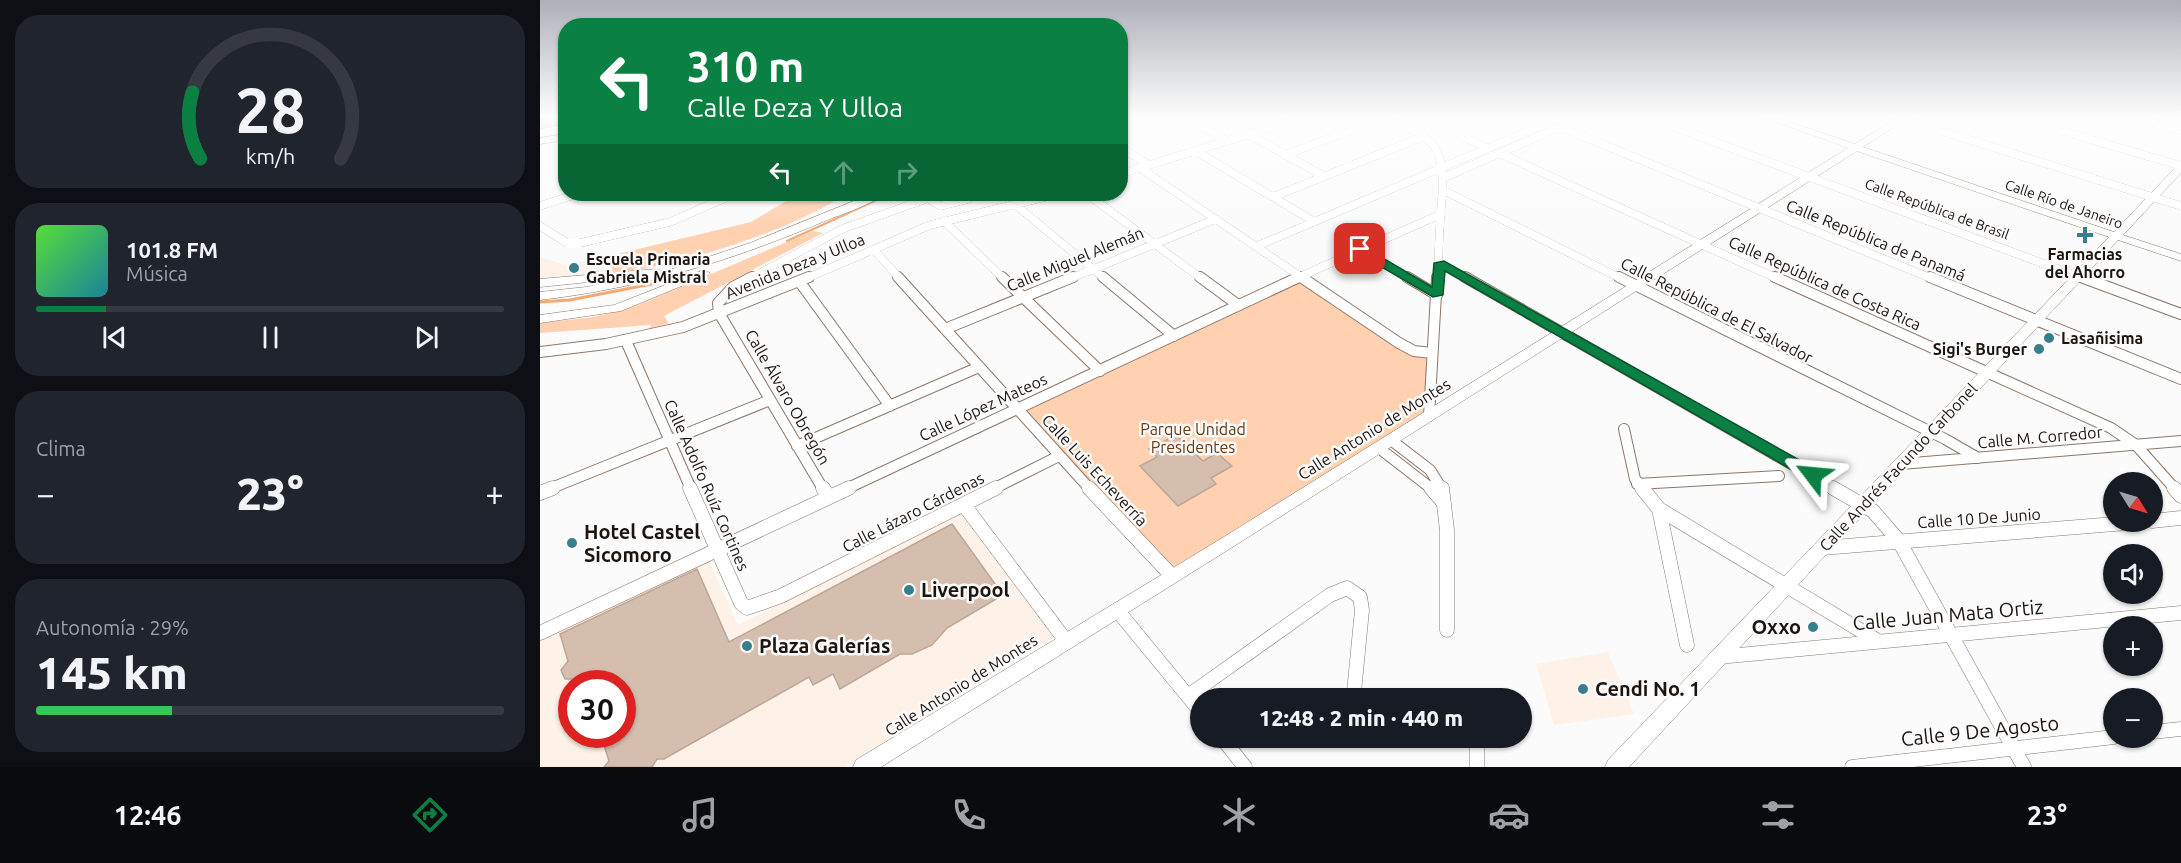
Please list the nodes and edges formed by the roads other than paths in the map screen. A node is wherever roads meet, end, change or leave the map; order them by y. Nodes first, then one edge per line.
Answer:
1 (1128, 154) edge
2 (1187, 154) edge
3 (1201, 154) edge
4 (1289, 154) edge
5 (1381, 154) edge
6 (1440, 154) edge
7 (1477, 154) edge
8 (1497, 154) edge
9 (1501, 154) edge
10 (1631, 154) edge
11 (1748, 154) edge
12 (1845, 154) edge
13 (1881, 154) edge
14 (2016, 154) edge
15 (2140, 154) edge
16 (1286, 155) joint
17 (2181, 166) edge
18 (1144, 167) junction
19 (1443, 167) junction
20 (1128, 172) edge
21 (1809, 176) junction
22 (1324, 177) junction
23 (1443, 178) junction
24 (1443, 190) junction
25 (1273, 197) junction
26 (2153, 197) junction
27 (558, 200) edge
28 (719, 201) edge
29 (849, 201) edge
30 (862, 201) edge
31 (923, 201) edge
32 (932, 201) edge
33 (954, 201) edge
34 (969, 201) edge
35 (1034, 201) edge
36 (1097, 201) edge
37 (540, 206) edge
38 (1017, 206) junction
39 (2181, 206) edge
40 (1757, 209) junction
41 (1441, 214) junction
42 (976, 215) junction
43 (1216, 219) junction
44 (944, 221) junction
45 (1313, 221) junction
46 (540, 226) edge
47 (2118, 234) junction
48 (770, 242) junction
49 (1156, 244) junction
50 (1701, 244) junction
51 (1257, 246) junction
52 (1360, 249) junction
53 (875, 250) junction
54 (2181, 252) edge
55 (2181, 258) edge
56 (1440, 263) junction
57 (1092, 270) junction
58 (657, 272) junction
59 (1301, 276) junction
60 (2079, 276) junction
61 (799, 281) junction
62 (540, 283) edge
63 (1636, 285) junction
64 (540, 289) edge
65 (1437, 295) junction
66 (540, 296) edge
67 (1024, 298) junction
68 (1239, 305) junction
69 (719, 313) junction
70 (2181, 314) edge
71 (540, 320) edge
72 (2036, 321) junction
73 (945, 329) junction
74 (1562, 332) junction
75 (1173, 336) junction
76 (626, 341) junction
77 (543, 353) edge
78 (1432, 353) junction
79 (979, 367) junction
80 (1100, 371) junction
81 (1988, 372) junction
82 (2181, 379) edge
83 (770, 400) junction
84 (890, 406) junction
85 (1017, 410) junction
86 (1429, 416) junction
87 (1624, 429) dead end
88 (1931, 432) junction
89 (669, 441) junction
90 (2181, 441) edge
91 (1385, 444) junction
92 (2136, 445) junction
93 (797, 446) junction
94 (1059, 456) junction
95 (1977, 458) junction
96 (1901, 464) junction
97 (1779, 476) dead end
98 (1637, 484) junction
99 (540, 493) edge
100 (2181, 496) edge
101 (828, 497) junction
102 (964, 505) junction
103 (1864, 505) junction
104 (1659, 509) junction
105 (2181, 518) edge
106 (2163, 520) edge
107 (2103, 525) edge
108 (1899, 541) junction
109 (1822, 548) junction
110 (717, 550) junction
111 (1172, 576) junction
112 (1787, 585) junction
113 (781, 596) joint
114 (1117, 610) junction
115 (2181, 613) edge
116 (1447, 630) dead end
117 (540, 633) edge
118 (1950, 634) junction
119 (1066, 641) junction
120 (1878, 641) junction
121 (1686, 645) dead end
122 (1718, 657) junction
123 (1199, 688) edge
124 (1354, 688) edge
125 (1188, 696) joint
126 (1190, 698) edge
127 (2181, 729) edge
128 (2163, 731) edge
129 (2103, 738) edge
130 (1230, 748) edge
131 (1478, 748) edge
132 (2014, 749) junction
133 (863, 767) edge
134 (1245, 767) edge
135 (1477, 767) edge
136 (1615, 767) edge
137 (1852, 767) edge
138 (2024, 767) edge

1 - 18 street
2 - 18 street
3 - 25 street
4 - 16 street
5 - 22 street
6 - 19 street
7 - 19 street
8 - 23 street
9 - 50 street, Calle República de Costa Rica
10 - 40 street, Calle República de Panamá
11 - 21 street, Calle República de Brasil
12 - 21 main road, Calle Antonio de Montes
13 - 47 main road, Calle Río de Janeiro
14 - 26 street
15 - 17 street
16 - 22 street
17 - 26 main road, Calle Andrés Facundo Carbonel
18 - 20 street
18 - 43 street
19 - 23 street
19 - 45 street
21 - 40 main road, Calle Antonio de Montes
21 - 60 street, Calle República de Brasil
22 - 25 street
23 - 24 street
24 - 41 street
24 - 63 street, Calle República de El Salvador
25 - 45 street
26 - 39 street
26 - 47 main road, Calle Andrés Facundo Carbonel
27 - 37 street
28 - 46 street
29 - 58 main road
30 - 48 main road
31 - 69 street
32 - 33 street
34 - 42 street
35 - 38 street, Avenida Deza y Ulloa
36 - 49 street
38 - 42 street, Avenida Deza y Ulloa
38 - 57 street
40 - 50 main road, Calle Antonio de Montes
40 - 72 street, Calle República de Panamá
41 - 52 street, Calle López Mateos
41 - 56 street
42 - 44 street, Avenida Deza y Ulloa
43 - 49 street, Calle Miguel Alemán
43 - 51 street
44 - 53 street, Avenida Deza y Ulloa
44 - 67 street
45 - 51 street
47 - 54 main road, Calle Río de Janeiro
47 - 55 main road, Calle Río de Janeiro
47 - 60 main road, Calle Andrés Facundo Carbonel
48 - 66 main road
48 - 71 main road
49 - 57 street, Calle Miguel Alemán
49 - 68 street
50 - 63 main road, Calle Antonio de Montes
50 - 81 street, Calle República de Costa Rica
51 - 59 street
52 - 59 street, Calle López Mateos
52 - 65 street
53 - 61 street, Avenida Deza y Ulloa
53 - 73 street, Calle Luis Echeverría
56 - 65 street
56 - 74 street
57 - 67 street, Calle Miguel Alemán
57 - 75 street
58 - 62 main road
58 - 64 main road
59 - 68 street, Calle López Mateos
59 - 78 street
60 - 70 street, Calle República de Brasil
60 - 72 main road, Calle Andrés Facundo Carbonel
61 - 69 street, Avenida Deza y Ulloa
61 - 84 street
63 - 74 main road, Calle Antonio de Montes
63 - 88 street, Calle República de El Salvador
65 - 78 street
67 - 73 street, Calle Miguel Alemán
67 - 80 street
68 - 75 street, Calle López Mateos
69 - 76 street, Avenida Deza y Ulloa
69 - 83 street, Calle Álvaro Obregón
72 - 81 main road, Calle Andrés Facundo Carbonel
72 - 82 street, Calle República de Panamá
73 - 79 street, Calle Luis Echeverría
74 - 86 main road, Calle Antonio de Montes
74 - 103 street
75 - 80 street, Calle López Mateos
76 - 77 street, Avenida Deza y Ulloa
76 - 89 street, Calle Adolfo Ruíz Cortines
78 - 86 street
79 - 84 street
79 - 85 street, Calle Luis Echeverría
80 - 85 street, Calle López Mateos
81 - 88 main road, Calle Andrés Facundo Carbonel
81 - 92 street, Calle República de Costa Rica
83 - 89 street
83 - 93 street, Calle Álvaro Obregón
84 - 93 street
85 - 94 street, Calle Luis Echeverría
85 - 101 street, Calle López Mateos
86 - 91 main road, Calle Antonio de Montes
87 - 98 street
88 - 95 street, Calle República de El Salvador
88 - 96 main road, Calle Andrés Facundo Carbonel
89 - 99 street
89 - 110 street, Calle Adolfo Ruíz Cortines
90 - 92 street, Calle M. Corredor
91 - 111 main road, Calle Antonio de Montes
91 - 116 street
92 - 95 street, Calle M. Corredor
92 - 100 street
93 - 101 street, Calle Álvaro Obregón
94 - 102 street, Calle Lázaro Cárdenas
94 - 111 street, Calle Luis Echeverría
95 - 96 street, Calle M. Corredor
96 - 103 main road, Calle Andrés Facundo Carbonel
97 - 98 street
98 - 104 street
101 - 110 street, Calle López Mateos
102 - 113 street, Calle Lázaro Cárdenas
102 - 119 street
103 - 108 street
103 - 109 main road, Calle Andrés Facundo Carbonel
104 - 112 street
104 - 121 street
105 - 106 street
107 - 108 street, Calle 10 De Junio
108 - 109 street, Calle 10 De Junio
108 - 118 street
109 - 112 main road, Calle Andrés Facundo Carbonel
110 - 113 street, Calle Adolfo Ruíz Cortines
110 - 117 street, Calle López Mateos
111 - 114 main road, Calle Antonio de Montes
112 - 120 street
112 - 122 main road, Calle Andrés Facundo Carbonel
114 - 119 main road, Calle Antonio de Montes
114 - 125 street
115 - 118 street, Calle Juan Mata Ortiz
118 - 120 street, Calle Juan Mata Ortiz
118 - 132 street
119 - 133 main road, Calle Antonio de Montes
120 - 122 street, Calle Juan Mata Ortiz
122 - 136 main road, Calle Andrés Facundo Carbonel
123 - 124 street
125 - 126 street
127 - 128 street
129 - 132 street, Calle 9 De Agosto
130 - 134 street
131 - 135 street
132 - 137 street, Calle 9 De Agosto
132 - 138 street

